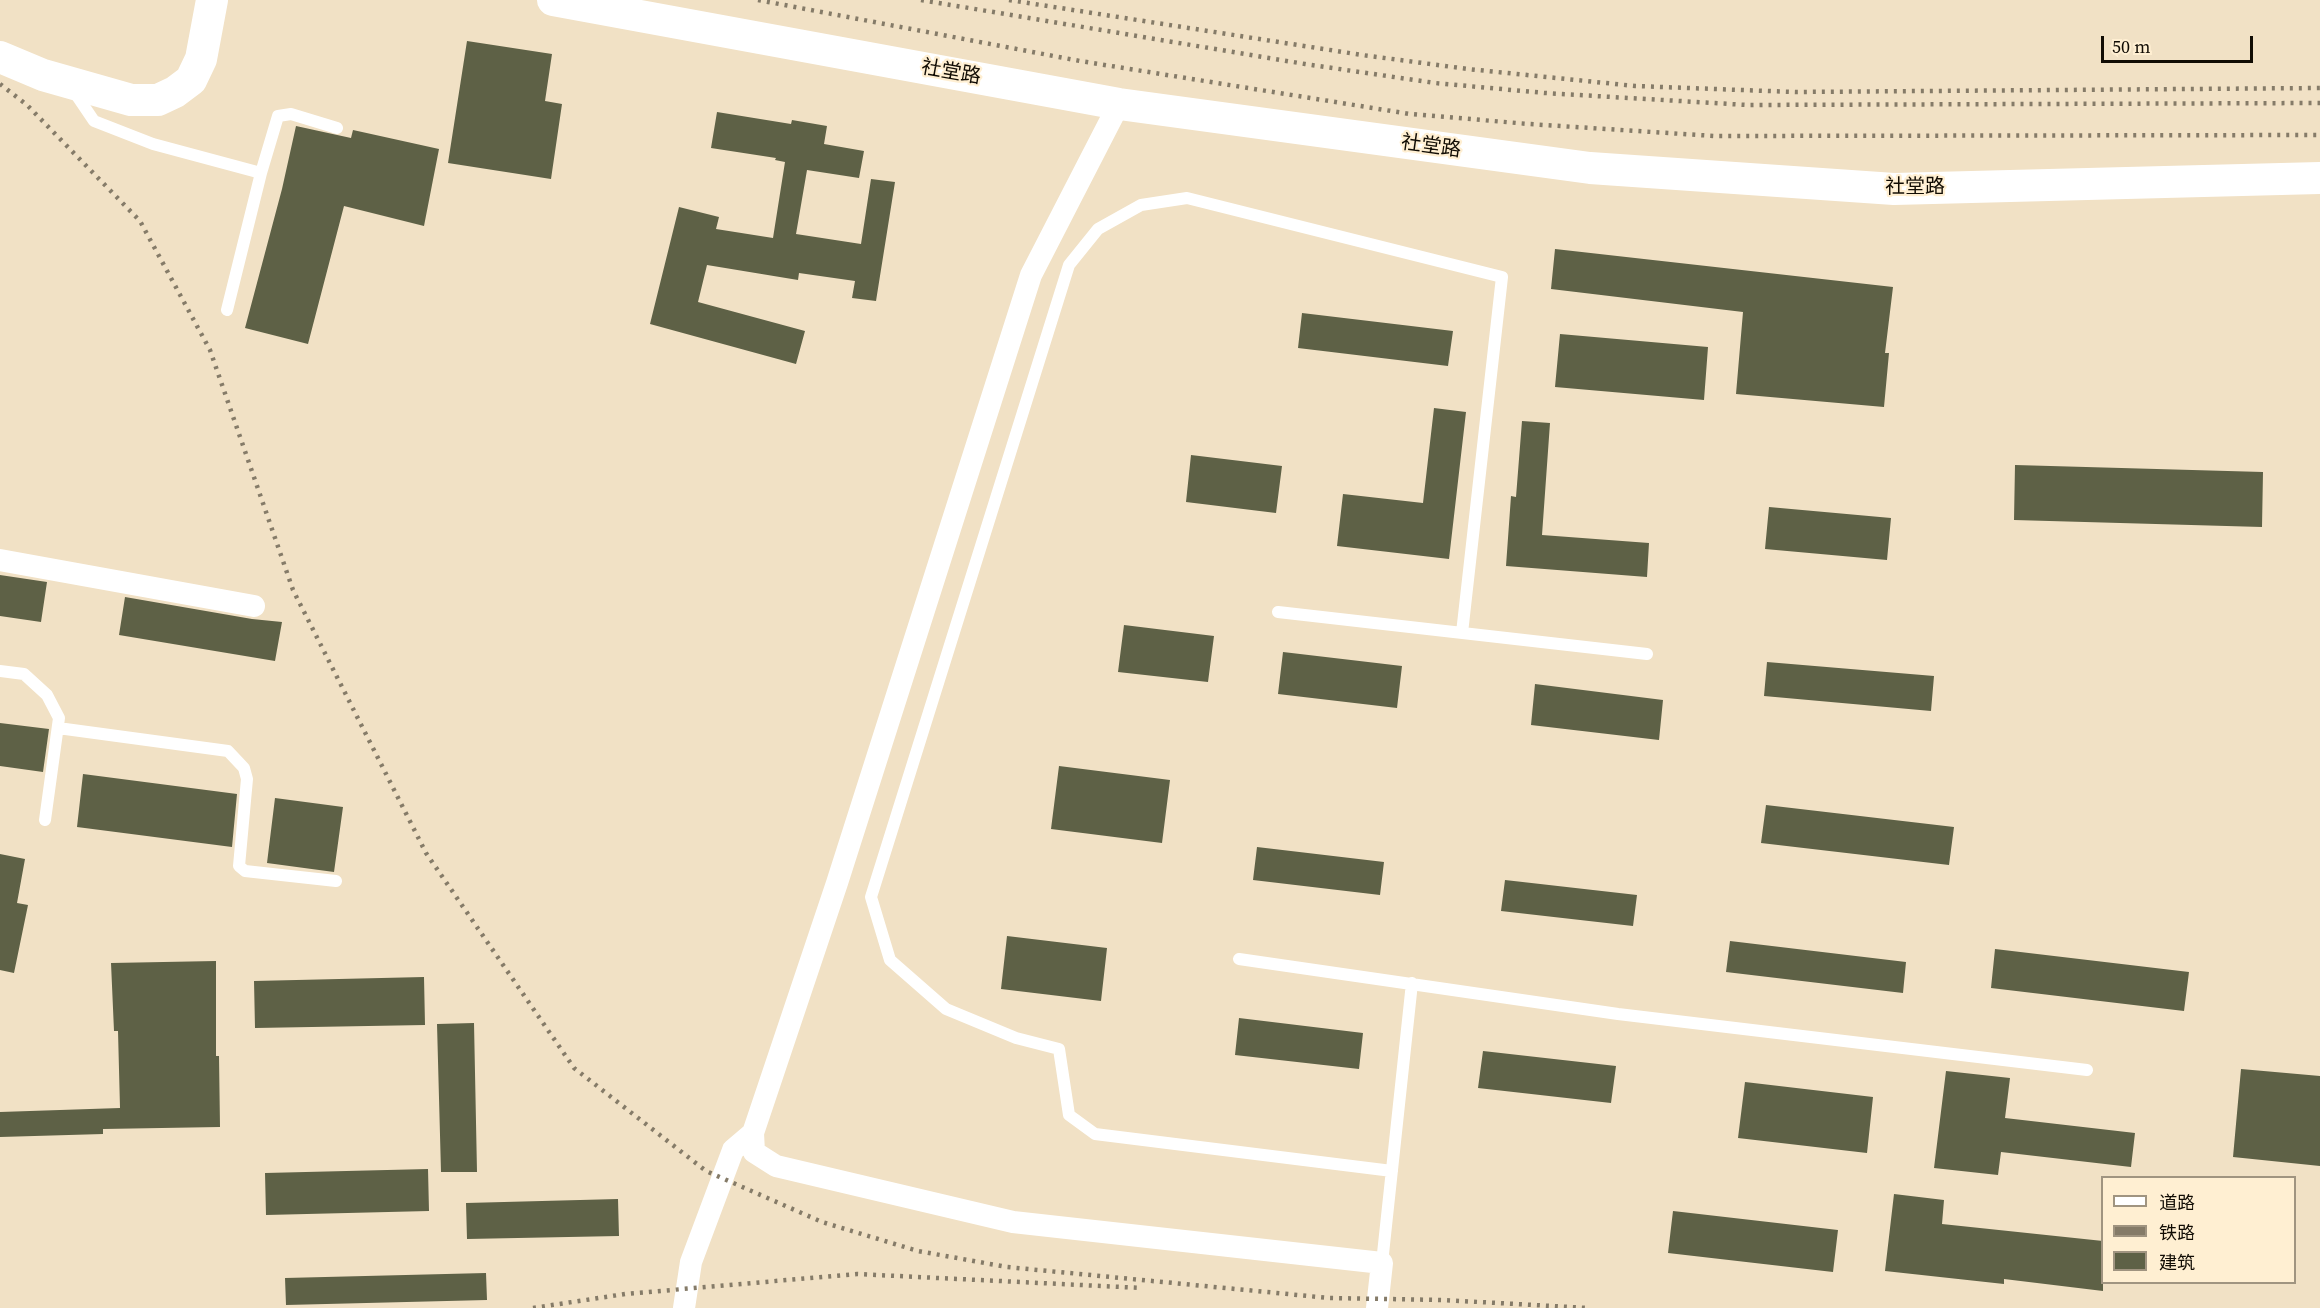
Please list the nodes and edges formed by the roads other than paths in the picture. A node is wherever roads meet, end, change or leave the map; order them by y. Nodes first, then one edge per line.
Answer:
1 (212, 0) edge
2 (553, 0) edge
3 (0, 57) edge
4 (67, 82) junction
5 (1119, 104) junction
6 (338, 128) dead end
7 (261, 173) junction
8 (2320, 178) edge
9 (227, 310) dead end
10 (0, 560) edge
11 (254, 606) dead end
12 (1278, 612) dead end
13 (1462, 633) junction
14 (1647, 654) dead end
15 (0, 671) edge
16 (58, 728) junction
17 (45, 820) dead end
18 (336, 881) dead end
19 (1239, 959) dead end
20 (1412, 983) junction
21 (2087, 1070) dead end
22 (753, 1133) junction
23 (1392, 1171) junction
24 (1382, 1263) junction
25 (684, 1308) edge
26 (1377, 1308) edge

1 - 4 street
2 - 5 street, 社堂路
3 - 4 street
4 - 7 lane
5 - 8 street, 社堂路
5 - 22 street
6 - 7 lane
7 - 9 lane
10 - 11 street
12 - 13 lane
13 - 14 lane
13 - 23 lane
15 - 16 lane
16 - 17 lane
16 - 18 lane
19 - 20 lane
20 - 21 lane
20 - 23 lane
22 - 24 street
22 - 25 street
23 - 24 lane
24 - 26 street

